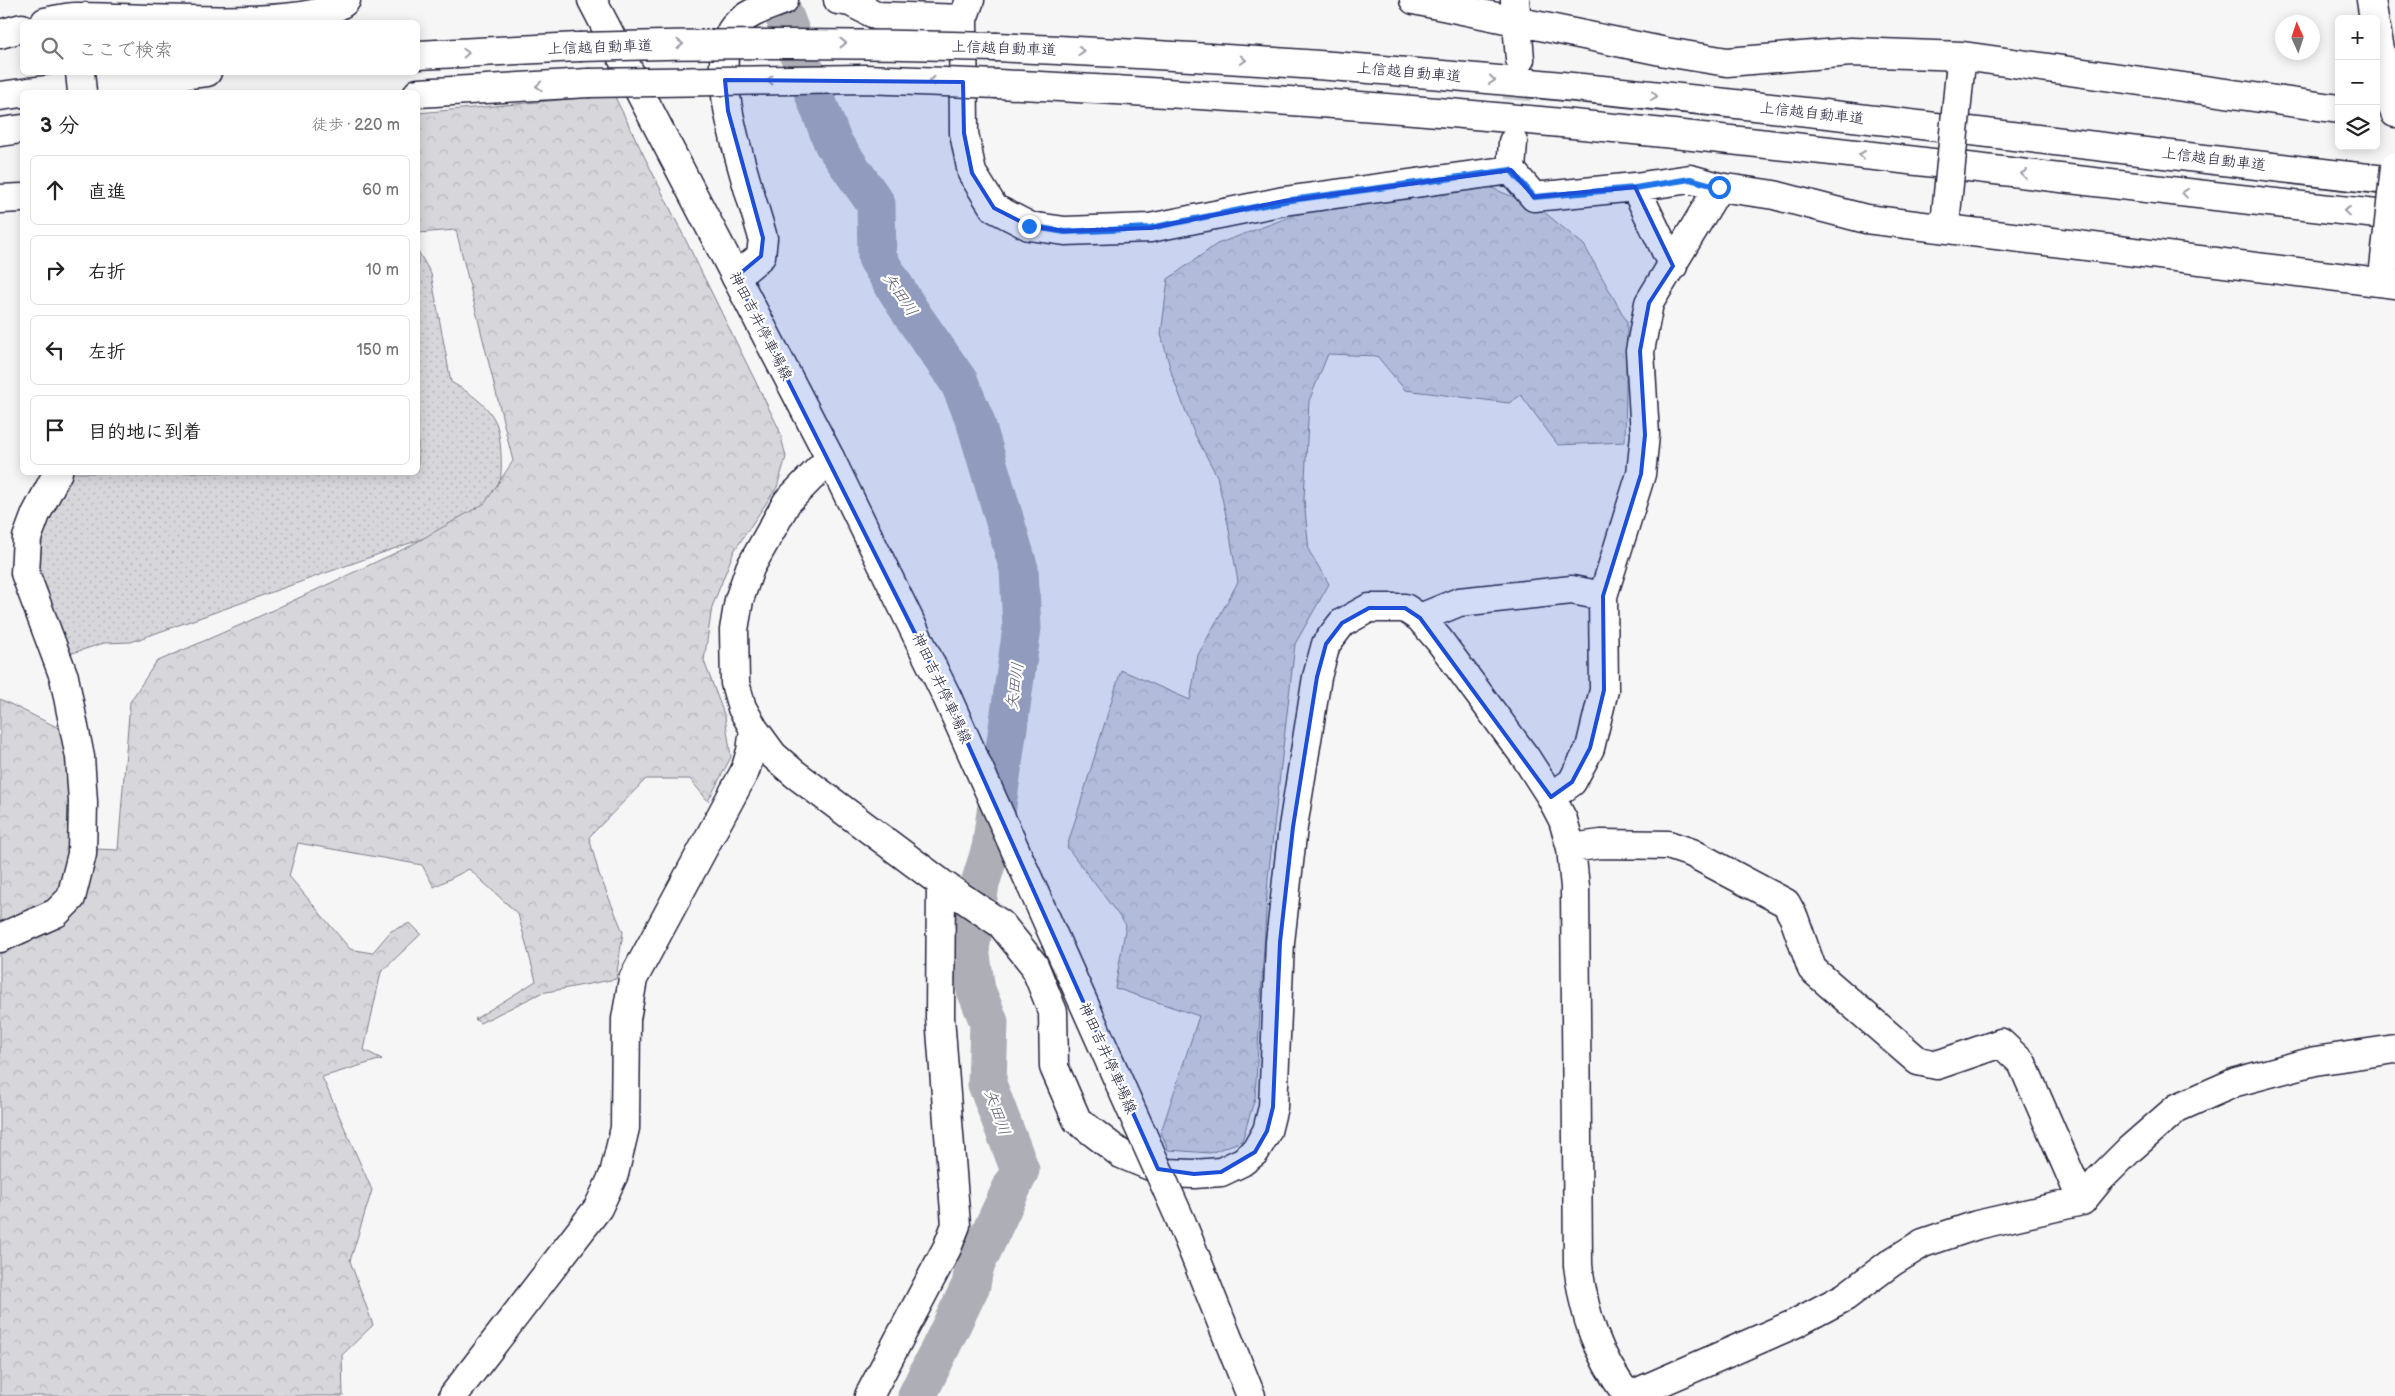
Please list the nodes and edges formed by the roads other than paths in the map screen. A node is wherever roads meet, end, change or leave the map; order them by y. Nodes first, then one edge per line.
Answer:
1 (346, 0) edge
2 (592, 0) edge
3 (784, 0) edge
4 (838, 0) edge
5 (1414, 0) edge
6 (2371, 0) edge
7 (966, 9) edge
8 (1517, 11) edge
9 (2373, 15) edge
10 (240, 20) edge
11 (20, 29) edge
12 (0, 34) edge
13 (2380, 49) edge
14 (420, 55) edge
15 (1520, 59) tunnel mouth
16 (1962, 64) junction
17 (80, 75) edge
18 (180, 75) edge
19 (47, 90) edge
20 (82, 90) edge
21 (20, 93) edge
22 (420, 93) edge
23 (0, 96) edge
24 (2335, 109) edge
25 (2380, 114) edge
26 (2395, 115) edge
27 (20, 129) edge
28 (0, 132) edge
29 (1513, 142) tunnel mouth
30 (2395, 167) edge
31 (1511, 170) junction
32 (2395, 180) edge
33 (1719, 187) junction
34 (1635, 188) junction
35 (20, 198) edge
36 (0, 199) edge
37 (2395, 216) edge
38 (1945, 222) junction
39 (1673, 266) junction
40 (736, 277) junction
41 (2388, 279) edge
42 (830, 458) junction
43 (56, 475) edge
44 (1603, 596) junction
45 (1420, 618) junction
46 (754, 729) junction
47 (1551, 797) junction
48 (1571, 848) junction
49 (951, 889) junction
50 (0, 938) edge
51 (2395, 1049) edge
52 (2082, 1201) junction
53 (453, 1396) edge
54 (869, 1396) edge
55 (1251, 1396) edge
56 (1629, 1396) edge

1 - 10 main road
2 - 40 main road, 神田吉井停車場線
3 - 40 main road
4 - 7 main road
5 - 8 main road
6 - 9 main road
7 - 31 main road
8 - 15 main road
8 - 16 main road
11 - 12 main road
13 - 26 main road
14 -> 32 main road, 上信越自動車道, bridge
16 - 24 main road
16 - 38 main road, bridge
17 - 20 main road, bridge
18 - 19 main road
21 - 23 main road
37 -> 22 main road, bridge
25 - 26 main road
27 - 28 main road
29 - 31 main road
30 - 41 main road, bridge
31 - 34 main road
33 - 34 main road
33 - 38 main road
33 - 39 main road
34 - 39 main road
35 - 36 main road
38 - 41 main road
39 - 44 main road
40 - 42 main road, 神田吉井停車場線
42 - 46 main road
42 - 55 main road, 神田吉井停車場線, bridge
43 - 50 main road
44 - 45 main road
44 - 47 main road
45 - 47 main road
45 - 49 main road
46 - 49 main road
46 - 53 main road
47 - 48 main road
48 - 52 main road
48 - 56 main road
49 - 54 main road
51 - 52 main road
52 - 56 main road

